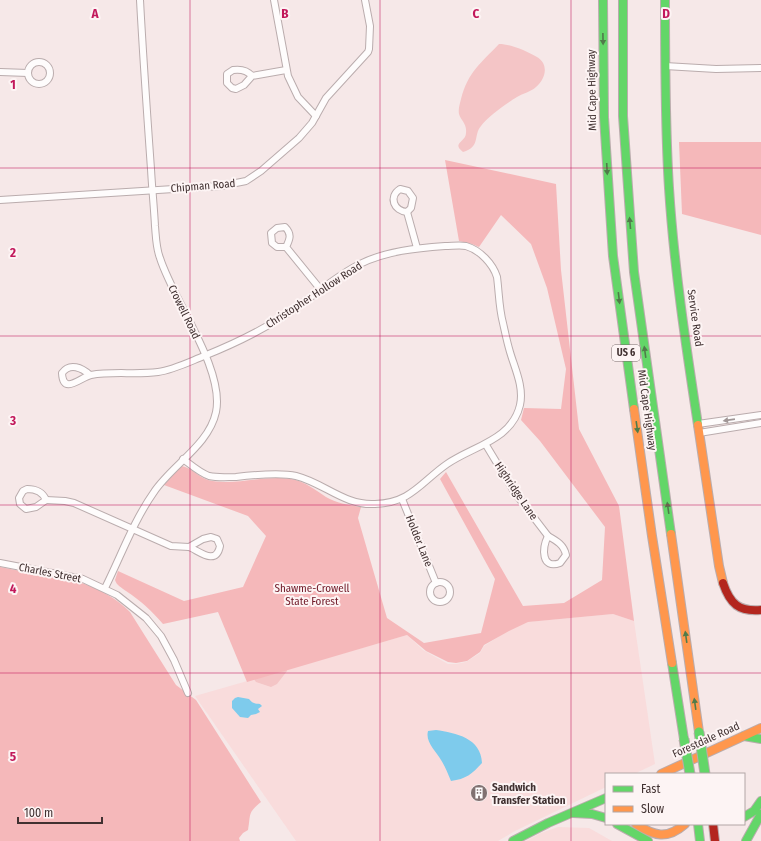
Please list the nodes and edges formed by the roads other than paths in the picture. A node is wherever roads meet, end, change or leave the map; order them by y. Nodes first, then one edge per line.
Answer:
1 (140, 0) edge
2 (274, 0) edge
3 (365, 0) edge
4 (603, 0) edge
5 (623, 0) edge
6 (665, 0) edge
7 (665, 66) junction
8 (761, 68) edge
9 (286, 70) junction
10 (0, 72) edge
11 (28, 73) dead end
12 (252, 76) dead end
13 (316, 116) junction
14 (152, 190) junction
15 (0, 200) edge
16 (407, 212) dead end
17 (286, 247) dead end
18 (418, 248) junction
19 (321, 290) junction
20 (205, 356) junction
21 (90, 375) dead end
22 (761, 415) edge
23 (761, 423) edge
24 (699, 429) junction
25 (486, 445) junction
26 (183, 459) junction
27 (402, 499) junction
28 (46, 500) dead end
29 (132, 528) junction
30 (548, 536) junction
31 (189, 547) junction
32 (0, 563) edge
33 (436, 583) dead end
34 (104, 588) junction
35 (761, 610) edge
36 (188, 693) dead end
37 (761, 728) edge
38 (744, 736) junction
39 (761, 739) edge
40 (663, 773) edge
41 (690, 773) edge
42 (705, 773) edge
43 (605, 798) edge
44 (761, 801) edge
45 (573, 813) junction
46 (761, 814) edge
47 (745, 817) edge
48 (605, 818) edge
49 (624, 825) edge
50 (627, 825) edge
51 (684, 825) edge
52 (698, 825) edge
53 (713, 825) edge
54 (637, 827) edge
55 (512, 841) edge
56 (648, 841) edge
57 (700, 841) edge
58 (715, 841) edge
59 (746, 841) edge

1 - 14 street, Crowell Road
2 - 9 street
3 - 13 street, Chipman Road
4 -> 41 main road, Mid Cape Highway / US 6, bridge
42 -> 5 main road, Mid Cape Highway / US 6, bridge
6 - 7 main road, Service Road
7 - 8 street
7 - 24 main road, Service Road
9 - 12 street
9 - 13 street
10 - 11 street
13 - 14 street, Chipman Road
14 - 15 street, Chipman Road
14 - 20 street, Crowell Road
16 - 18 street
17 - 19 street
18 - 19 street, Christopher Hollow Road
18 - 25 street, Christopher Hollow Road
19 - 20 street, Christopher Hollow Road
20 - 21 street, Christopher Hollow Road
20 - 26 street, Crowell Road
22 -> 24 street
23 - 24 street
24 - 35 main road, Service Road
25 - 27 street, Christopher Hollow Road
25 - 30 street, Highridge Lane
26 - 27 street, Christopher Hollow Road
26 - 29 street, Crowell Road
27 - 33 street, Holder Lane
28 - 29 street
29 - 31 street
29 - 34 street, Crowell Road
30 - 30 street, Highridge Lane
31 - 31 street
32 - 34 street, Charles Street
34 - 36 street, Charles Street
37 - 38 main road, Forestdale Road
38 - 39 main road
38 - 40 main road, Forestdale Road
43 - 45 main road
44 - 47 main road
45 - 48 main road
45 - 55 main road
46 - 59 main road
49 - 54 main road
50 - 54 main road
51 - 54 main road
52 - 57 main road
53 - 58 main road
54 - 56 main road

